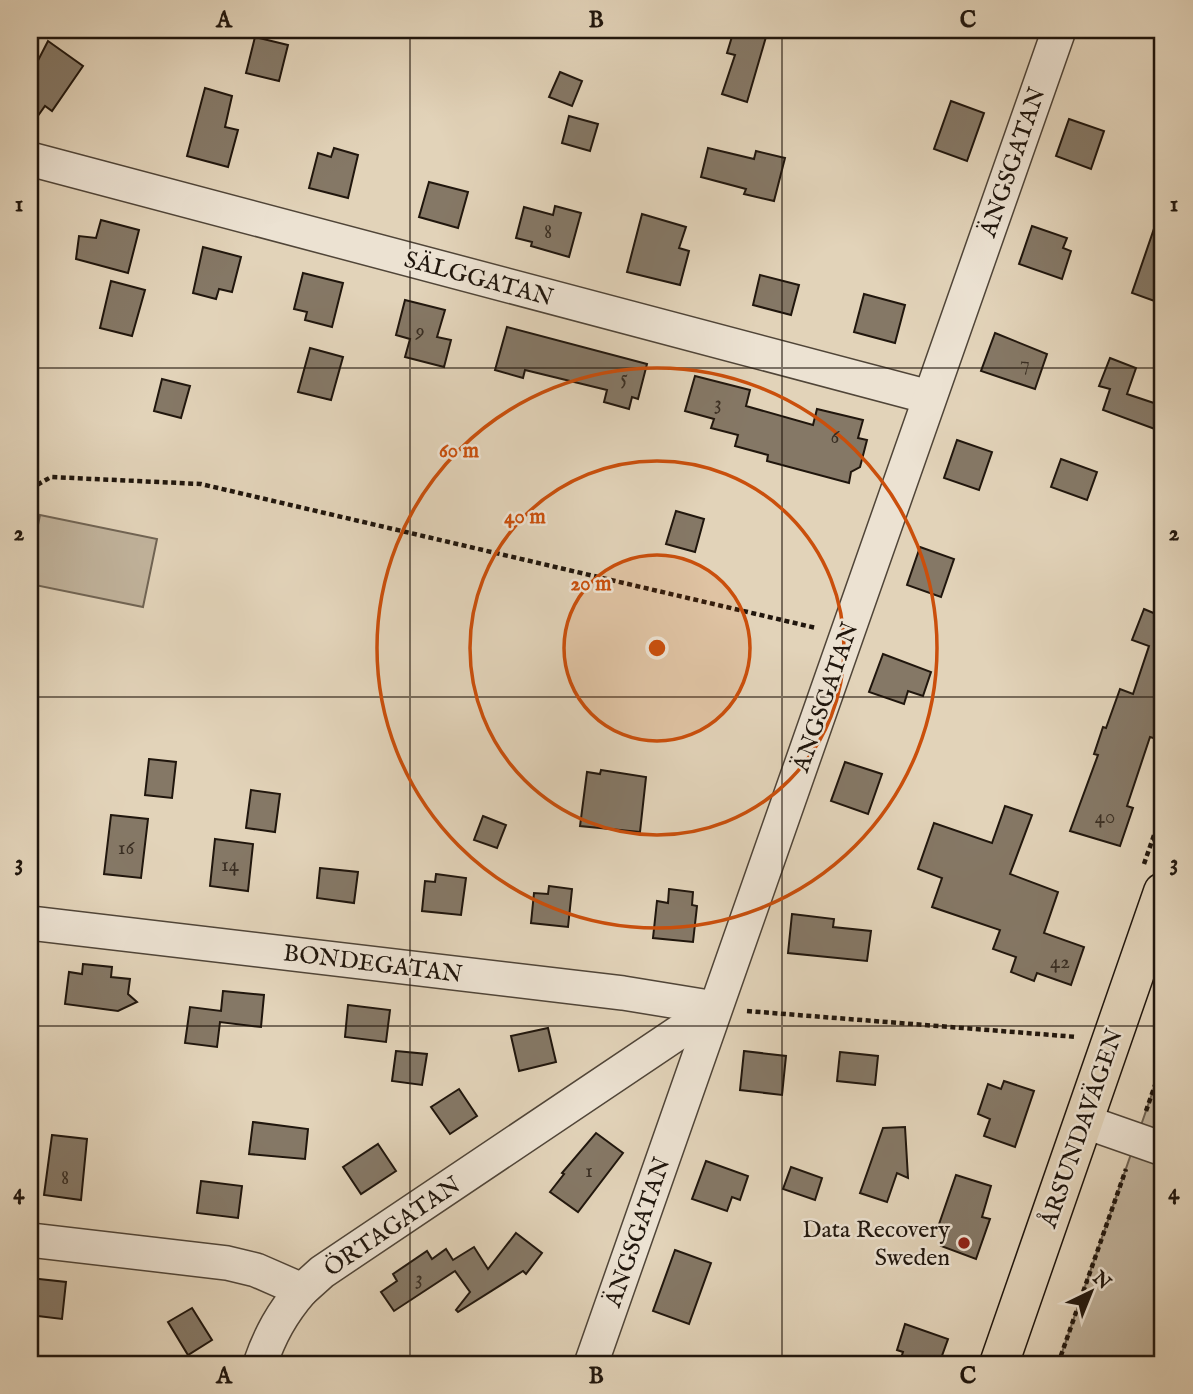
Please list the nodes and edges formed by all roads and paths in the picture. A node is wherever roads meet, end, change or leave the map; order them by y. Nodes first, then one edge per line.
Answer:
1 (1059, 30) edge
2 (30, 159) edge
3 (929, 397) junction
4 (30, 489) edge
5 (847, 636) junction
6 (1153, 839) dead end
7 (1163, 844) edge
8 (1163, 892) edge
9 (30, 923) edge
10 (715, 1008) junction
11 (1083, 1038) dead end
12 (1163, 1062) edge
13 (1083, 1121) junction
14 (1150, 1144) edge
15 (30, 1240) edge
16 (302, 1290) junction
17 (260, 1364) edge
18 (591, 1364) edge
19 (999, 1364) edge
20 (1058, 1364) edge

1 - 3 street, ÄNGSGATAN
2 - 3 street, SÄLGGATAN
3 - 5 street, ÄNGSGATAN
4 - 5 path
5 - 10 street, ÄNGSGATAN
6 - 7 path
8 - 13 main road, ÅRSUNDAVÄGEN
9 - 10 street, BONDEGATAN
10 - 11 path
10 - 16 street, ÖRTAGATAN
10 - 18 street, ÄNGSGATAN
12 - 14 path
13 - 14 street
13 - 19 main road, ÅRSUNDAVÄGEN
14 - 20 path
15 - 16 street, ÖRTAGATAN
16 - 17 street

